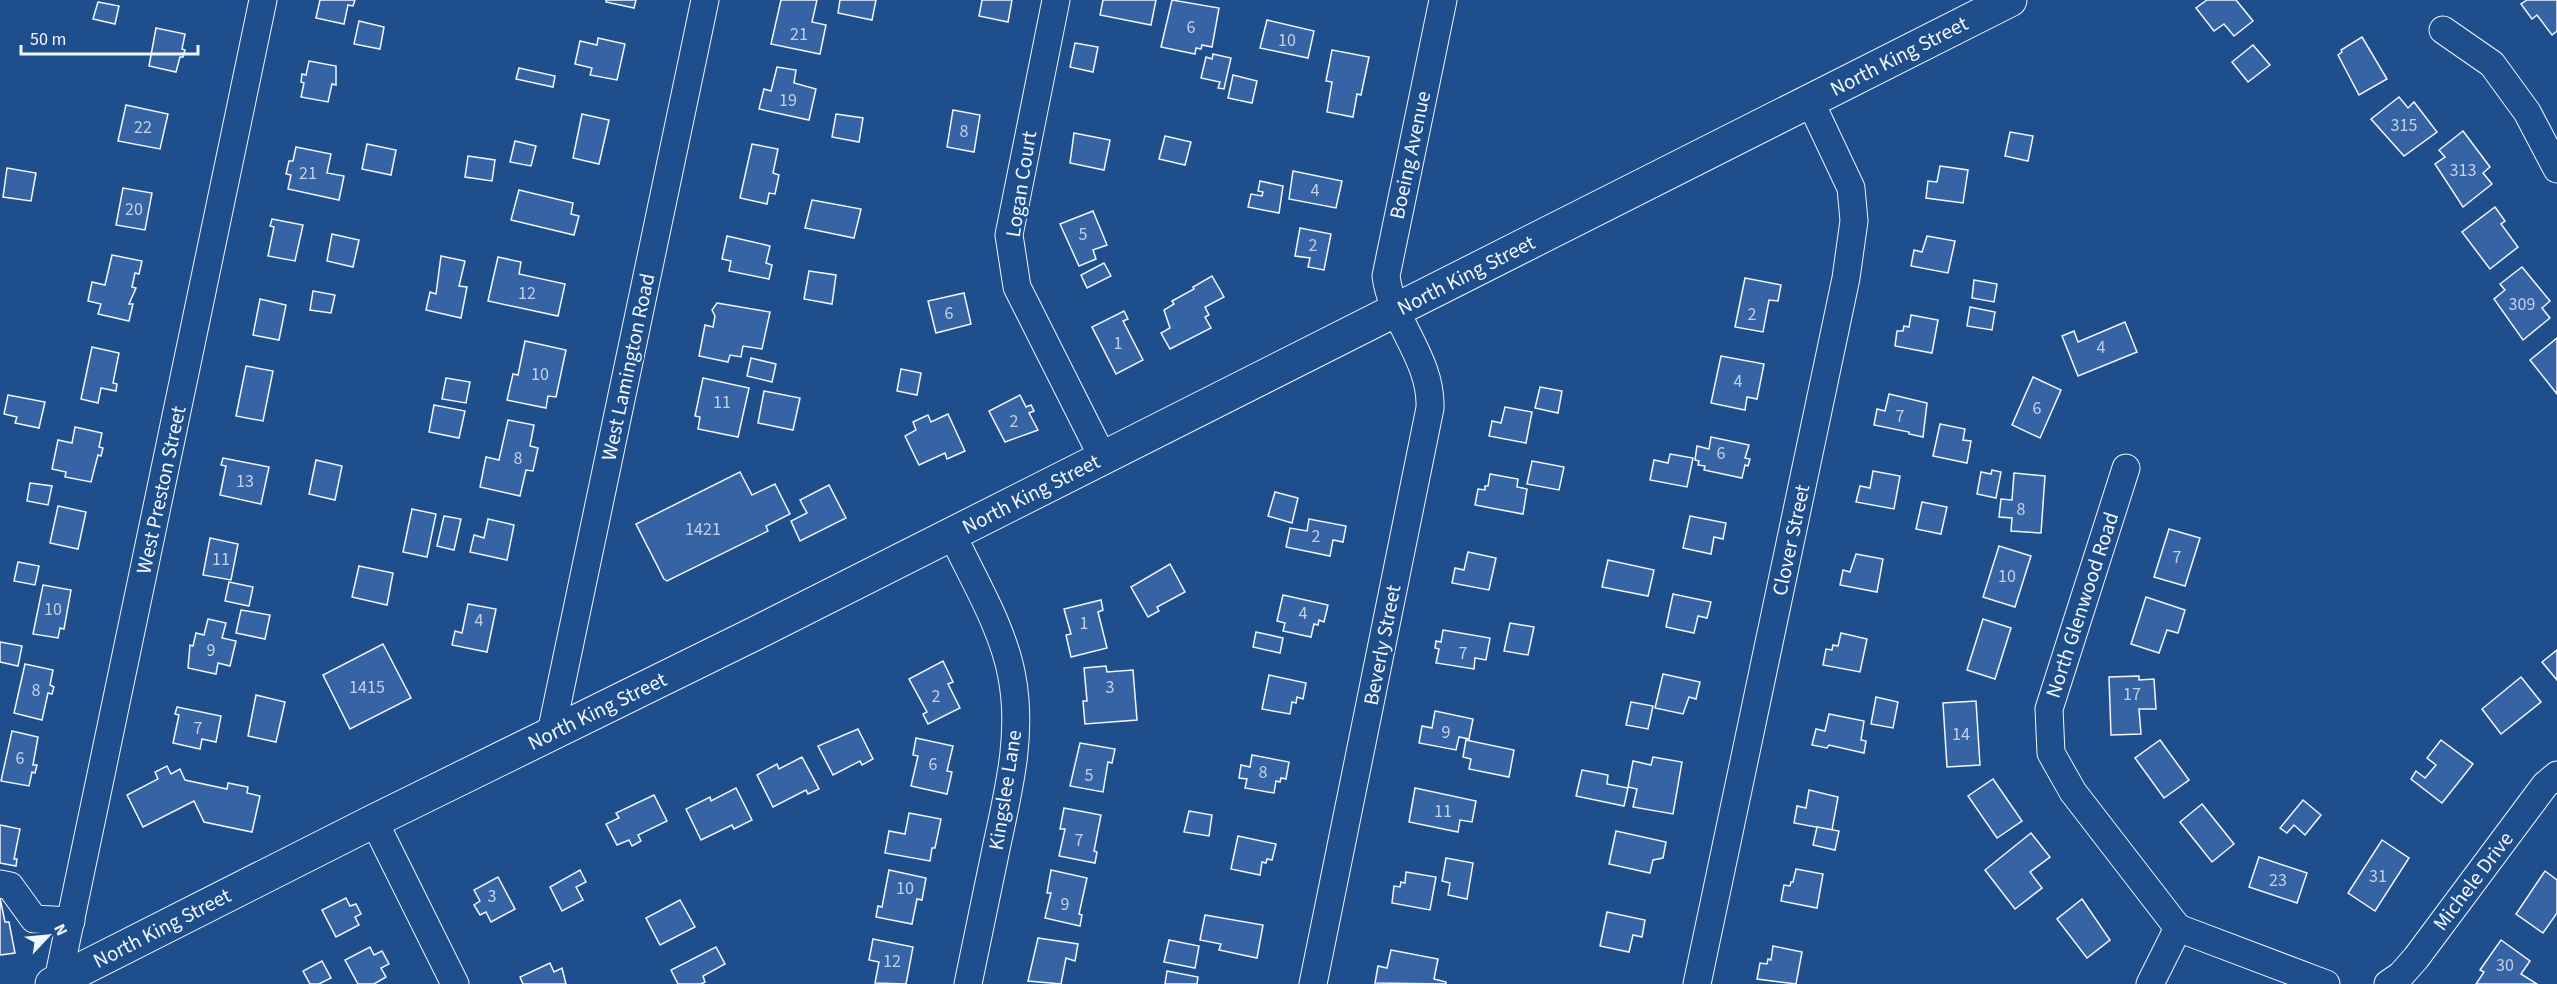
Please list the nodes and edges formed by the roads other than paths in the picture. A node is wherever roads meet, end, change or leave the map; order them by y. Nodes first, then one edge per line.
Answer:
1 (263, 0) edge
2 (705, 0) edge
3 (1056, 0) edge
4 (1443, 0) edge
5 (2010, 0) edge
6 (2443, 30) dead end
7 (1810, 101) junction
8 (2557, 169) edge
9 (1397, 310) junction
10 (1103, 458) junction
11 (2126, 468) dead end
12 (952, 534) junction
13 (551, 733) junction
14 (2557, 775) edge
15 (374, 821) junction
16 (0, 884) edge
17 (71, 921) junction
18 (2178, 928) junction
19 (55, 982) edge
20 (455, 984) edge
21 (968, 984) edge
22 (1313, 984) edge
23 (1697, 984) edge
24 (2150, 984) edge
25 (2326, 984) edge
26 (2388, 984) edge

1 - 17 street, West Preston Street
2 - 13 street, West Lamington Road
3 - 10 street, Logan Court
4 - 9 street, Boeing Avenue
5 - 7 main road, North King Street
6 - 8 street
7 - 9 main road, North King Street
7 - 23 street, Clover Street
9 - 10 main road, North King Street
9 - 22 street, Beverly Street
10 - 12 main road, North King Street
11 - 18 street, North Glenwood Road
12 - 13 main road, North King Street
12 - 21 street, Kingslee Lane
13 - 15 main road, North King Street
14 - 26 street, Michele Drive
15 - 19 main road, North King Street
15 - 20 street
16 - 17 street
17 - 19 street, West Preston Street
18 - 24 street
18 - 25 street

